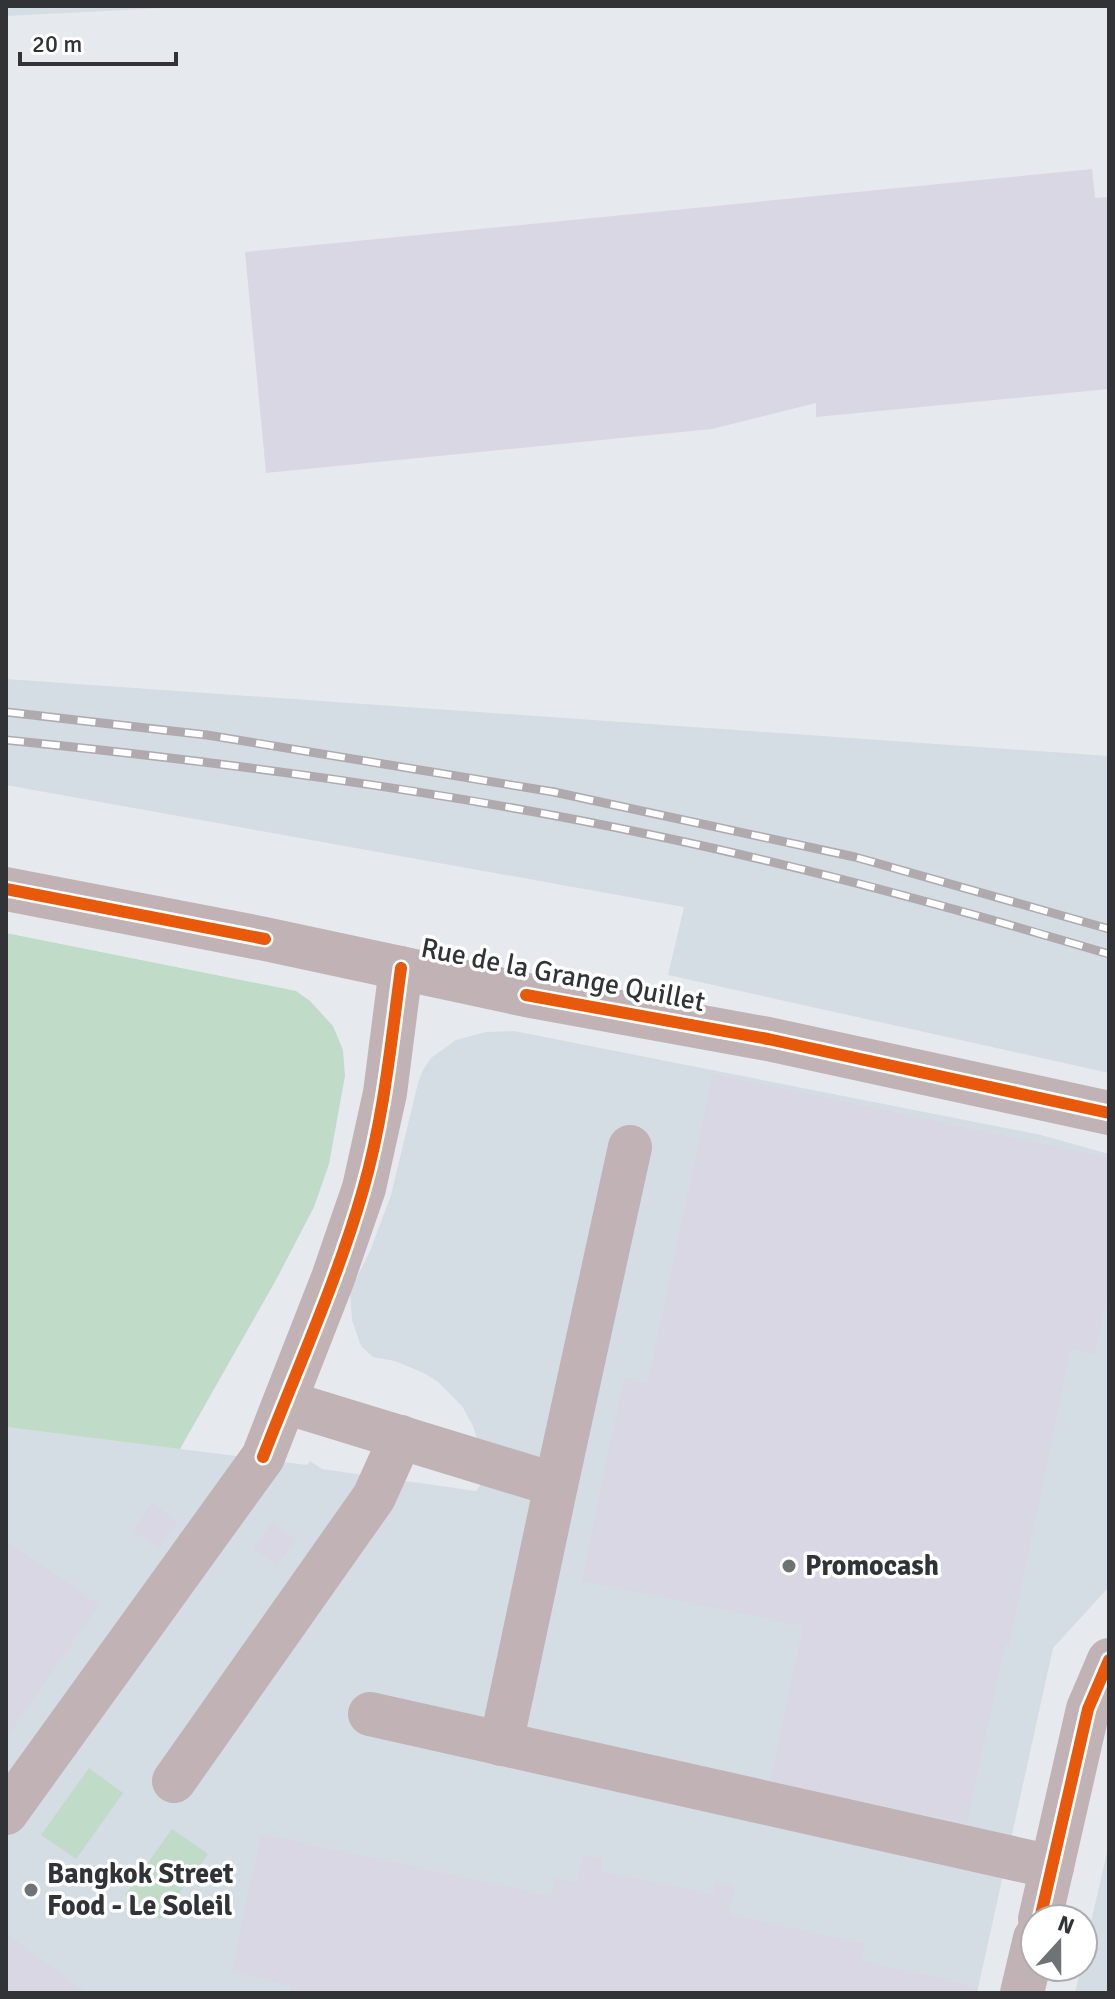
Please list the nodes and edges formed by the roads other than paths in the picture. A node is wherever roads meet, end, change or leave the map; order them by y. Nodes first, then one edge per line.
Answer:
1 (6, 889) edge
2 (401, 968) junction
3 (1109, 1113) edge
4 (630, 1147) dead end
5 (285, 1402) junction
6 (401, 1437) junction
7 (556, 1485) junction
8 (1109, 1660) edge
9 (370, 1714) dead end
10 (501, 1744) junction
11 (174, 1781) dead end
12 (6, 1813) edge
13 (1052, 1867) junction
14 (1044, 1903) edge

1 - 2 street, Rue de la Grange Quillet
2 - 3 street, Rue de la Grange Quillet
2 - 5 street
4 - 7 street
5 - 6 street
5 - 12 street
6 - 7 street
6 - 11 street
7 - 10 street
8 - 13 street
9 - 10 street
10 - 13 street
13 - 14 street

